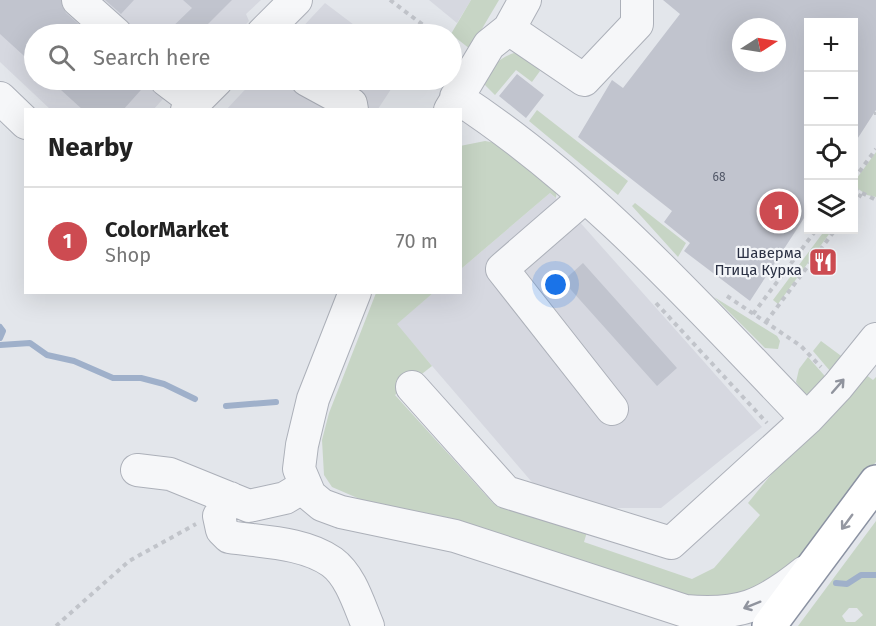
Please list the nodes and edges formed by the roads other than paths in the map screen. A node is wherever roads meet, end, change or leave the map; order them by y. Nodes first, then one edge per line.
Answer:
1 (78, 0) edge
2 (296, 0) edge
3 (525, 0) edge
4 (637, 0) edge
5 (105, 24) edge
6 (272, 24) edge
7 (509, 29) junction
8 (462, 88) edge
9 (176, 90) edge
10 (207, 90) edge
11 (325, 90) edge
12 (461, 90) edge
13 (0, 98) edge
14 (453, 103) edge
15 (191, 106) edge
16 (352, 108) edge
17 (24, 121) edge
18 (585, 197) junction
19 (354, 294) edge
20 (876, 339) edge
21 (412, 387) dead end
22 (612, 409) dead end
23 (807, 419) junction
24 (137, 470) dead end
25 (876, 482) edge
26 (305, 486) junction
27 (225, 507) junction
28 (818, 561) junction
29 (691, 619) edge
30 (368, 626) edge
31 (769, 626) edge

1 - 5 lane
2 - 6 lane
3 - 7 lane
4 - 7 lane
7 - 8 lane
9 - 15 lane
10 - 15 lane
11 - 16 lane
12 - 14 lane
13 - 17 lane
14 - 18 lane
18 - 22 lane
18 - 23 lane
19 - 26 lane
23 -> 20 lane
21 - 23 lane
24 - 27 lane
25 -> 28 highway
26 - 27 lane
26 - 29 lane
27 - 30 lane
28 -> 29 lane
28 - 31 highway

